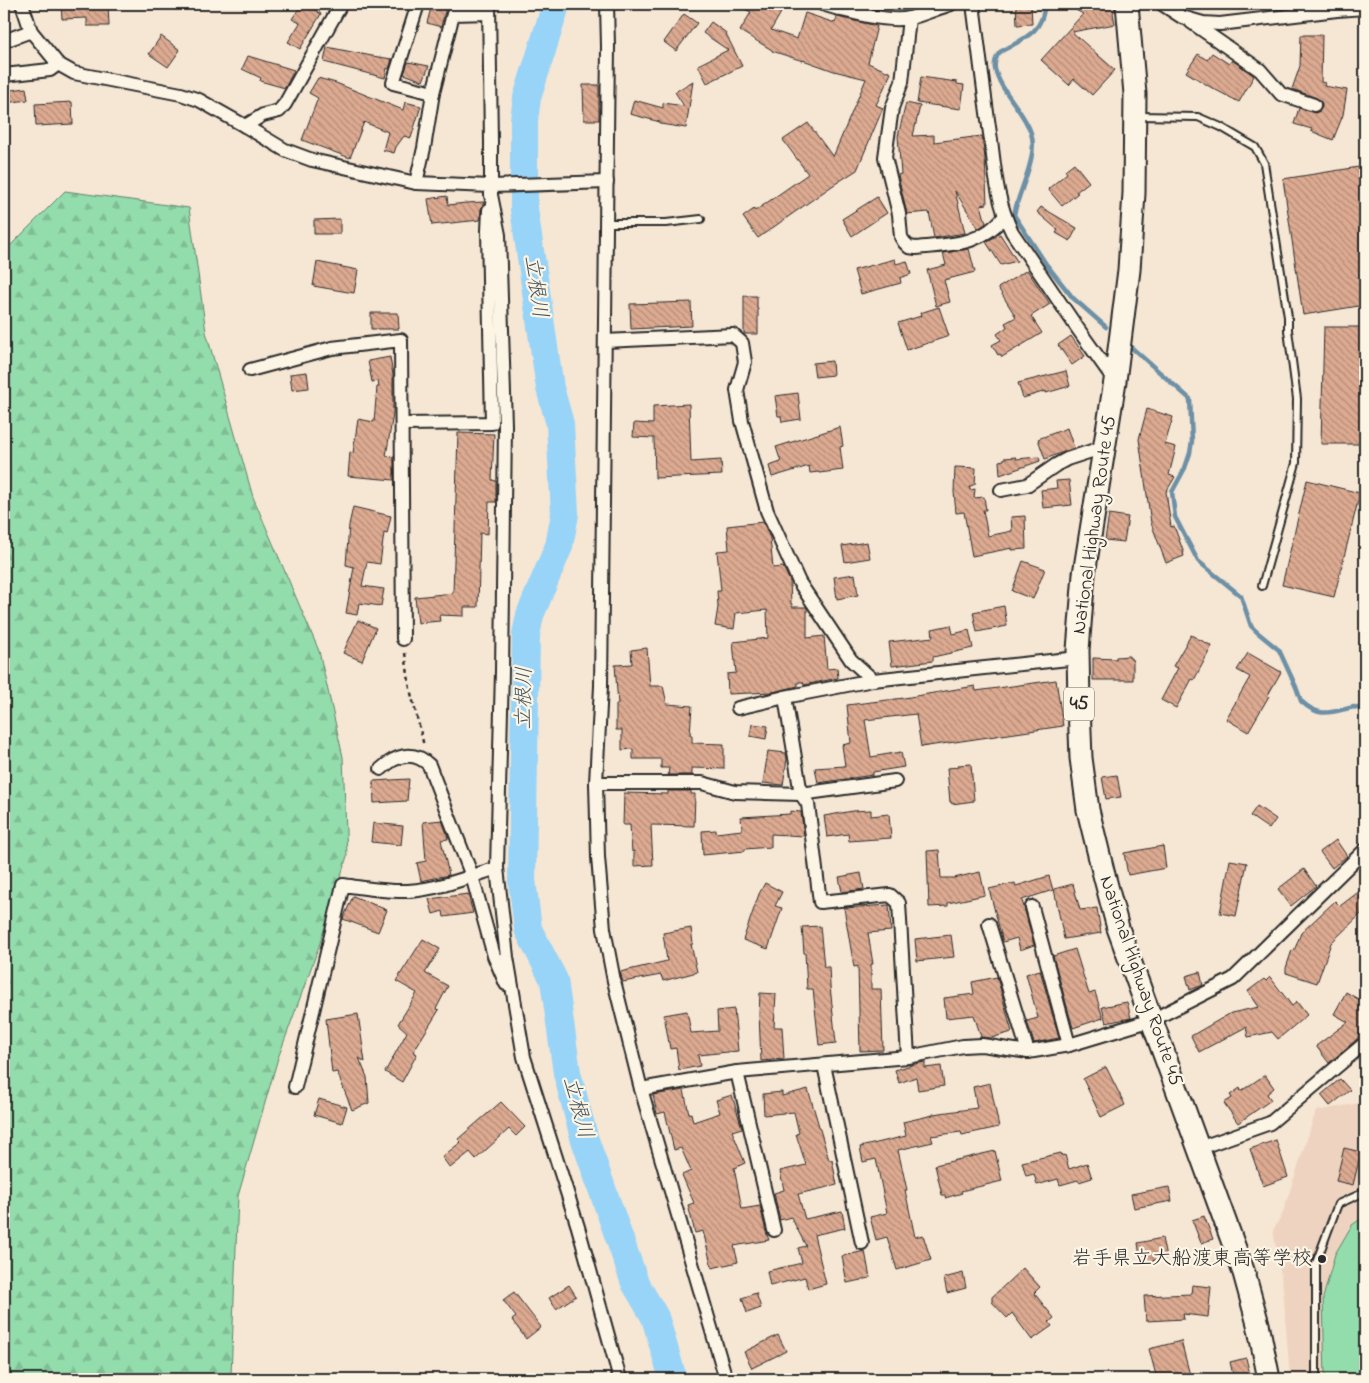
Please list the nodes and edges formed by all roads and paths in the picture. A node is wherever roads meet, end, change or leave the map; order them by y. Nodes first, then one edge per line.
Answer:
1 (22, 4) edge
2 (341, 4) edge
3 (418, 4) edge
4 (607, 4) edge
5 (822, 4) edge
6 (951, 4) edge
7 (974, 4) edge
8 (1127, 4) edge
9 (1162, 4) edge
10 (489, 8) edge
11 (1365, 8) edge
12 (1182, 17) junction
13 (908, 18) junction
14 (31, 31) junction
15 (4, 41) edge
16 (58, 64) junction
17 (4, 76) edge
18 (433, 93) junction
19 (1314, 104) dead end
20 (1135, 116) junction
21 (245, 126) junction
22 (607, 182) junction
23 (416, 183) junction
24 (492, 189) junction
25 (1004, 217) junction
26 (701, 219) dead end
27 (606, 223) junction
28 (605, 342) junction
29 (250, 370) dead end
30 (1115, 381) junction
31 (402, 424) junction
32 (1104, 448) junction
33 (1001, 490) dead end
34 (1262, 586) dead end
35 (403, 639) joint
36 (1078, 658) junction
37 (873, 680) junction
38 (785, 697) junction
39 (738, 708) dead end
40 (428, 765) junction
41 (381, 769) dead end
42 (895, 781) dead end
43 (596, 783) junction
44 (801, 794) junction
45 (1365, 850) edge
46 (498, 868) junction
47 (472, 876) junction
48 (1032, 907) dead end
49 (989, 924) dead end
50 (514, 1002) junction
51 (1152, 1020) junction
52 (1365, 1043) edge
53 (1069, 1045) junction
54 (1028, 1052) junction
55 (908, 1057) junction
56 (824, 1065) junction
57 (737, 1072) junction
58 (295, 1087) dead end
59 (641, 1088) junction
60 (1199, 1148) junction
61 (1365, 1192) edge
62 (774, 1230) dead end
63 (862, 1242) dead end
64 (620, 1379) edge
65 (726, 1379) edge
66 (1269, 1379) edge
67 (1316, 1379) edge

1 - 14 street
2 - 21 street
3 - 18 street
4 - 22 street
5 - 13 street
6 - 13 street
7 - 25 street
8 - 20 highway, National Highway Route 45 / 45
9 - 12 street
10 - 18 street
10 - 24 street
11 - 12 street
12 - 19 street
13 - 25 street
14 - 15 street
14 - 16 street
16 - 17 street
16 - 21 street
18 - 23 street
20 - 30 highway, National Highway Route 45 / 45
20 - 34 lane
21 - 23 street
22 - 24 street
22 - 27 street
23 - 24 street
24 - 31 street
24 - 46 street
25 - 30 street
26 - 27 lane
27 - 28 street
28 - 37 street
28 - 43 street
29 - 31 street
30 - 32 highway, National Highway Route 45 / 45
31 - 35 street
32 - 33 street
32 - 36 highway, National Highway Route 45 / 45
35 - 40 path
36 - 37 street
36 - 51 highway, National Highway Route 45 / 45
37 - 38 street
38 - 39 street
38 - 44 street
40 - 41 street
40 - 47 street
42 - 44 street
43 - 44 street
43 - 59 street
44 - 55 street
45 - 51 street
46 - 47 street
46 - 50 street
47 - 50 street
47 - 58 street
48 - 53 street
49 - 54 street
50 - 64 street
51 - 53 street
51 - 60 highway, National Highway Route 45 / 45
52 - 60 street
53 - 54 street
54 - 55 street
55 - 56 street
56 - 57 street
56 - 63 street
57 - 59 street
57 - 62 street
59 - 65 street
60 - 66 highway, National Highway Route 45 / 45
61 - 67 lane

